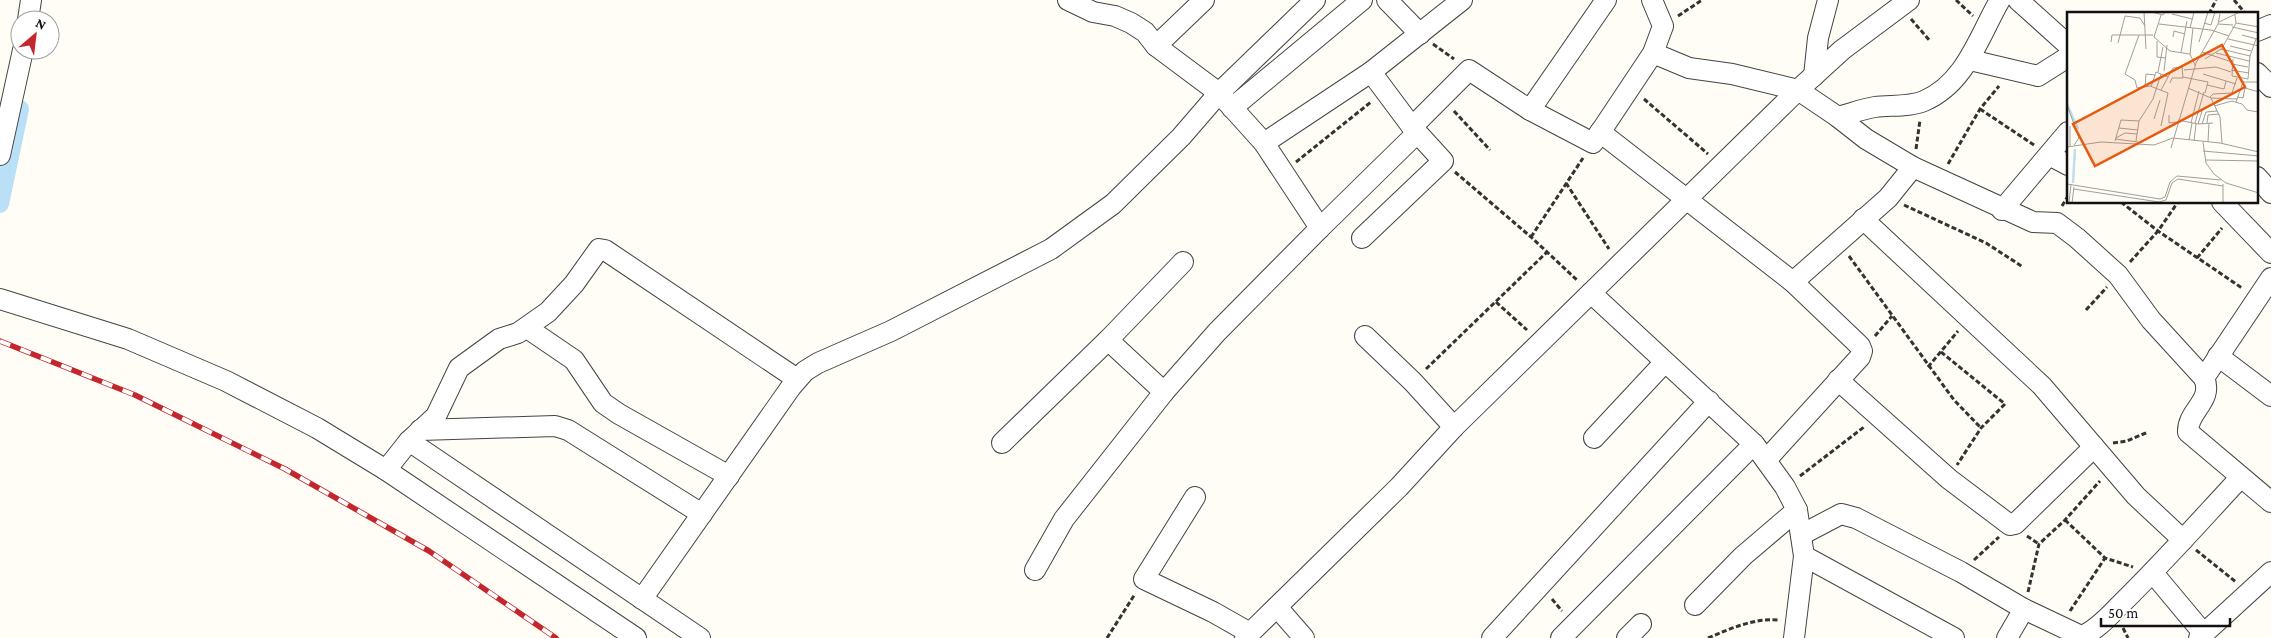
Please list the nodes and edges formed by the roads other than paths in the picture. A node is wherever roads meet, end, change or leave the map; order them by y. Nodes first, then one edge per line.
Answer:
1 (1068, 0) edge
2 (1204, 0) edge
3 (1315, 0) edge
4 (1362, 0) edge
5 (1387, 0) edge
6 (1606, 0) edge
7 (1652, 0) edge
8 (1828, 0) edge
9 (2000, 0) edge
10 (2018, 0) edge
11 (1458, 1) edge
12 (1905, 3) edge
13 (1096, 6) edge
14 (2271, 25) edge
15 (2258, 31) edge
16 (1420, 34) junction
17 (2067, 44) edge
18 (1156, 46) junction
19 (1653, 53) junction
20 (2067, 57) edge
21 (21, 60) edge
22 (1970, 60) junction
23 (1371, 72) junction
24 (2258, 75) edge
25 (1814, 76) junction
26 (2271, 87) edge
27 (1798, 90) junction
28 (1219, 93) junction
29 (1232, 108) junction
30 (1530, 110) junction
31 (1838, 117) junction
32 (1415, 130) junction
33 (2067, 133) edge
34 (1597, 138) junction
35 (1264, 144) junction
36 (0, 155) edge
37 (2049, 155) junction
38 (2067, 164) edge
39 (1913, 167) junction
40 (2258, 178) edge
41 (2271, 194) edge
42 (1685, 200) junction
43 (2228, 208) edge
44 (2002, 210) junction
45 (1864, 219) junction
46 (1320, 228) junction
47 (1362, 238) dead end
48 (2271, 253) edge
49 (1182, 262) dead end
50 (1793, 282) junction
51 (2266, 288) edge
52 (1591, 294) junction
53 (0, 299) edge
54 (527, 328) junction
55 (1365, 336) dead end
56 (1108, 340) junction
57 (2218, 356) junction
58 (1664, 363) junction
59 (2204, 378) junction
60 (797, 379) junction
61 (1838, 380) junction
62 (1164, 392) junction
63 (2271, 396) edge
64 (1708, 401) junction
65 (1454, 427) junction
66 (415, 435) junction
67 (1594, 438) dead end
68 (1002, 443) dead end
69 (1754, 444) junction
70 (2094, 447) junction
71 (1766, 460) junction
72 (386, 470) junction
73 (729, 476) junction
74 (2240, 478) junction
75 (1195, 498) dead end
76 (2271, 502) edge
77 (1797, 510) junction
78 (702, 514) junction
79 (1801, 535) junction
80 (2184, 540) junction
81 (1804, 556) junction
82 (1035, 570) dead end
83 (2271, 572) edge
84 (2153, 573) junction
85 (642, 599) junction
86 (1695, 605) dead end
87 (1277, 606) junction
88 (2024, 609) junction
89 (1795, 629) edge
90 (1567, 631) edge
91 (1247, 635) edge
92 (2202, 636) edge
93 (636, 638) edge
94 (700, 638) edge
95 (1304, 638) edge
96 (1492, 638) edge
97 (1954, 638) edge
98 (2007, 638) edge

1 - 13 street
2 - 18 street
3 - 28 street
4 - 29 street
5 - 16 street
6 - 30 street
7 - 19 street
8 - 25 street
9 - 22 street
10 - 17 street
11 - 16 street
12 - 25 street
13 - 18 street
14 - 15 street
16 - 23 street
18 - 28 street
19 - 27 street
19 - 34 street
20 - 22 street
21 - 36 street
22 - 31 street
23 - 32 street
23 - 35 street
24 - 26 street
25 - 27 street
27 - 31 street
27 - 42 street
28 - 29 street
28 - 60 street
29 - 35 street
30 - 32 street
30 - 34 street
31 - 39 street
32 - 46 street
32 - 47 street
33 - 37 street
34 - 42 street
35 - 46 street
37 - 38 street
37 - 44 street
39 - 44 street
39 - 45 street
40 - 41 street
42 - 50 street
42 - 52 street
43 - 48 street
44 - 59 street
45 - 50 street
45 - 70 street
46 - 62 street
49 - 56 street
50 - 61 street
51 - 57 street
52 - 58 street
52 - 65 street
53 - 72 street
54 - 60 street
54 - 66 street
54 - 73 street
55 - 65 street
56 - 62 street
56 - 68 street
57 - 59 street
57 - 63 street
58 - 64 street
58 - 67 street
59 - 74 street
60 - 73 street
61 - 70 street
61 - 71 street
62 - 82 street
64 - 69 street
64 - 96 street
65 - 87 street
66 - 72 street
66 - 78 street
66 - 85 street
69 - 71 street
69 - 90 street
70 - 80 street
71 - 77 street
72 - 93 street
73 - 78 street
74 - 76 street
74 - 80 street
75 - 91 street
77 - 79 street
77 - 86 street
78 - 85 street
79 - 81 street
79 - 88 street
80 - 84 street
81 - 89 street
81 - 97 street
83 - 92 street
84 - 88 street
84 - 92 street
85 - 94 street
87 - 91 street
87 - 95 street
88 - 98 street

